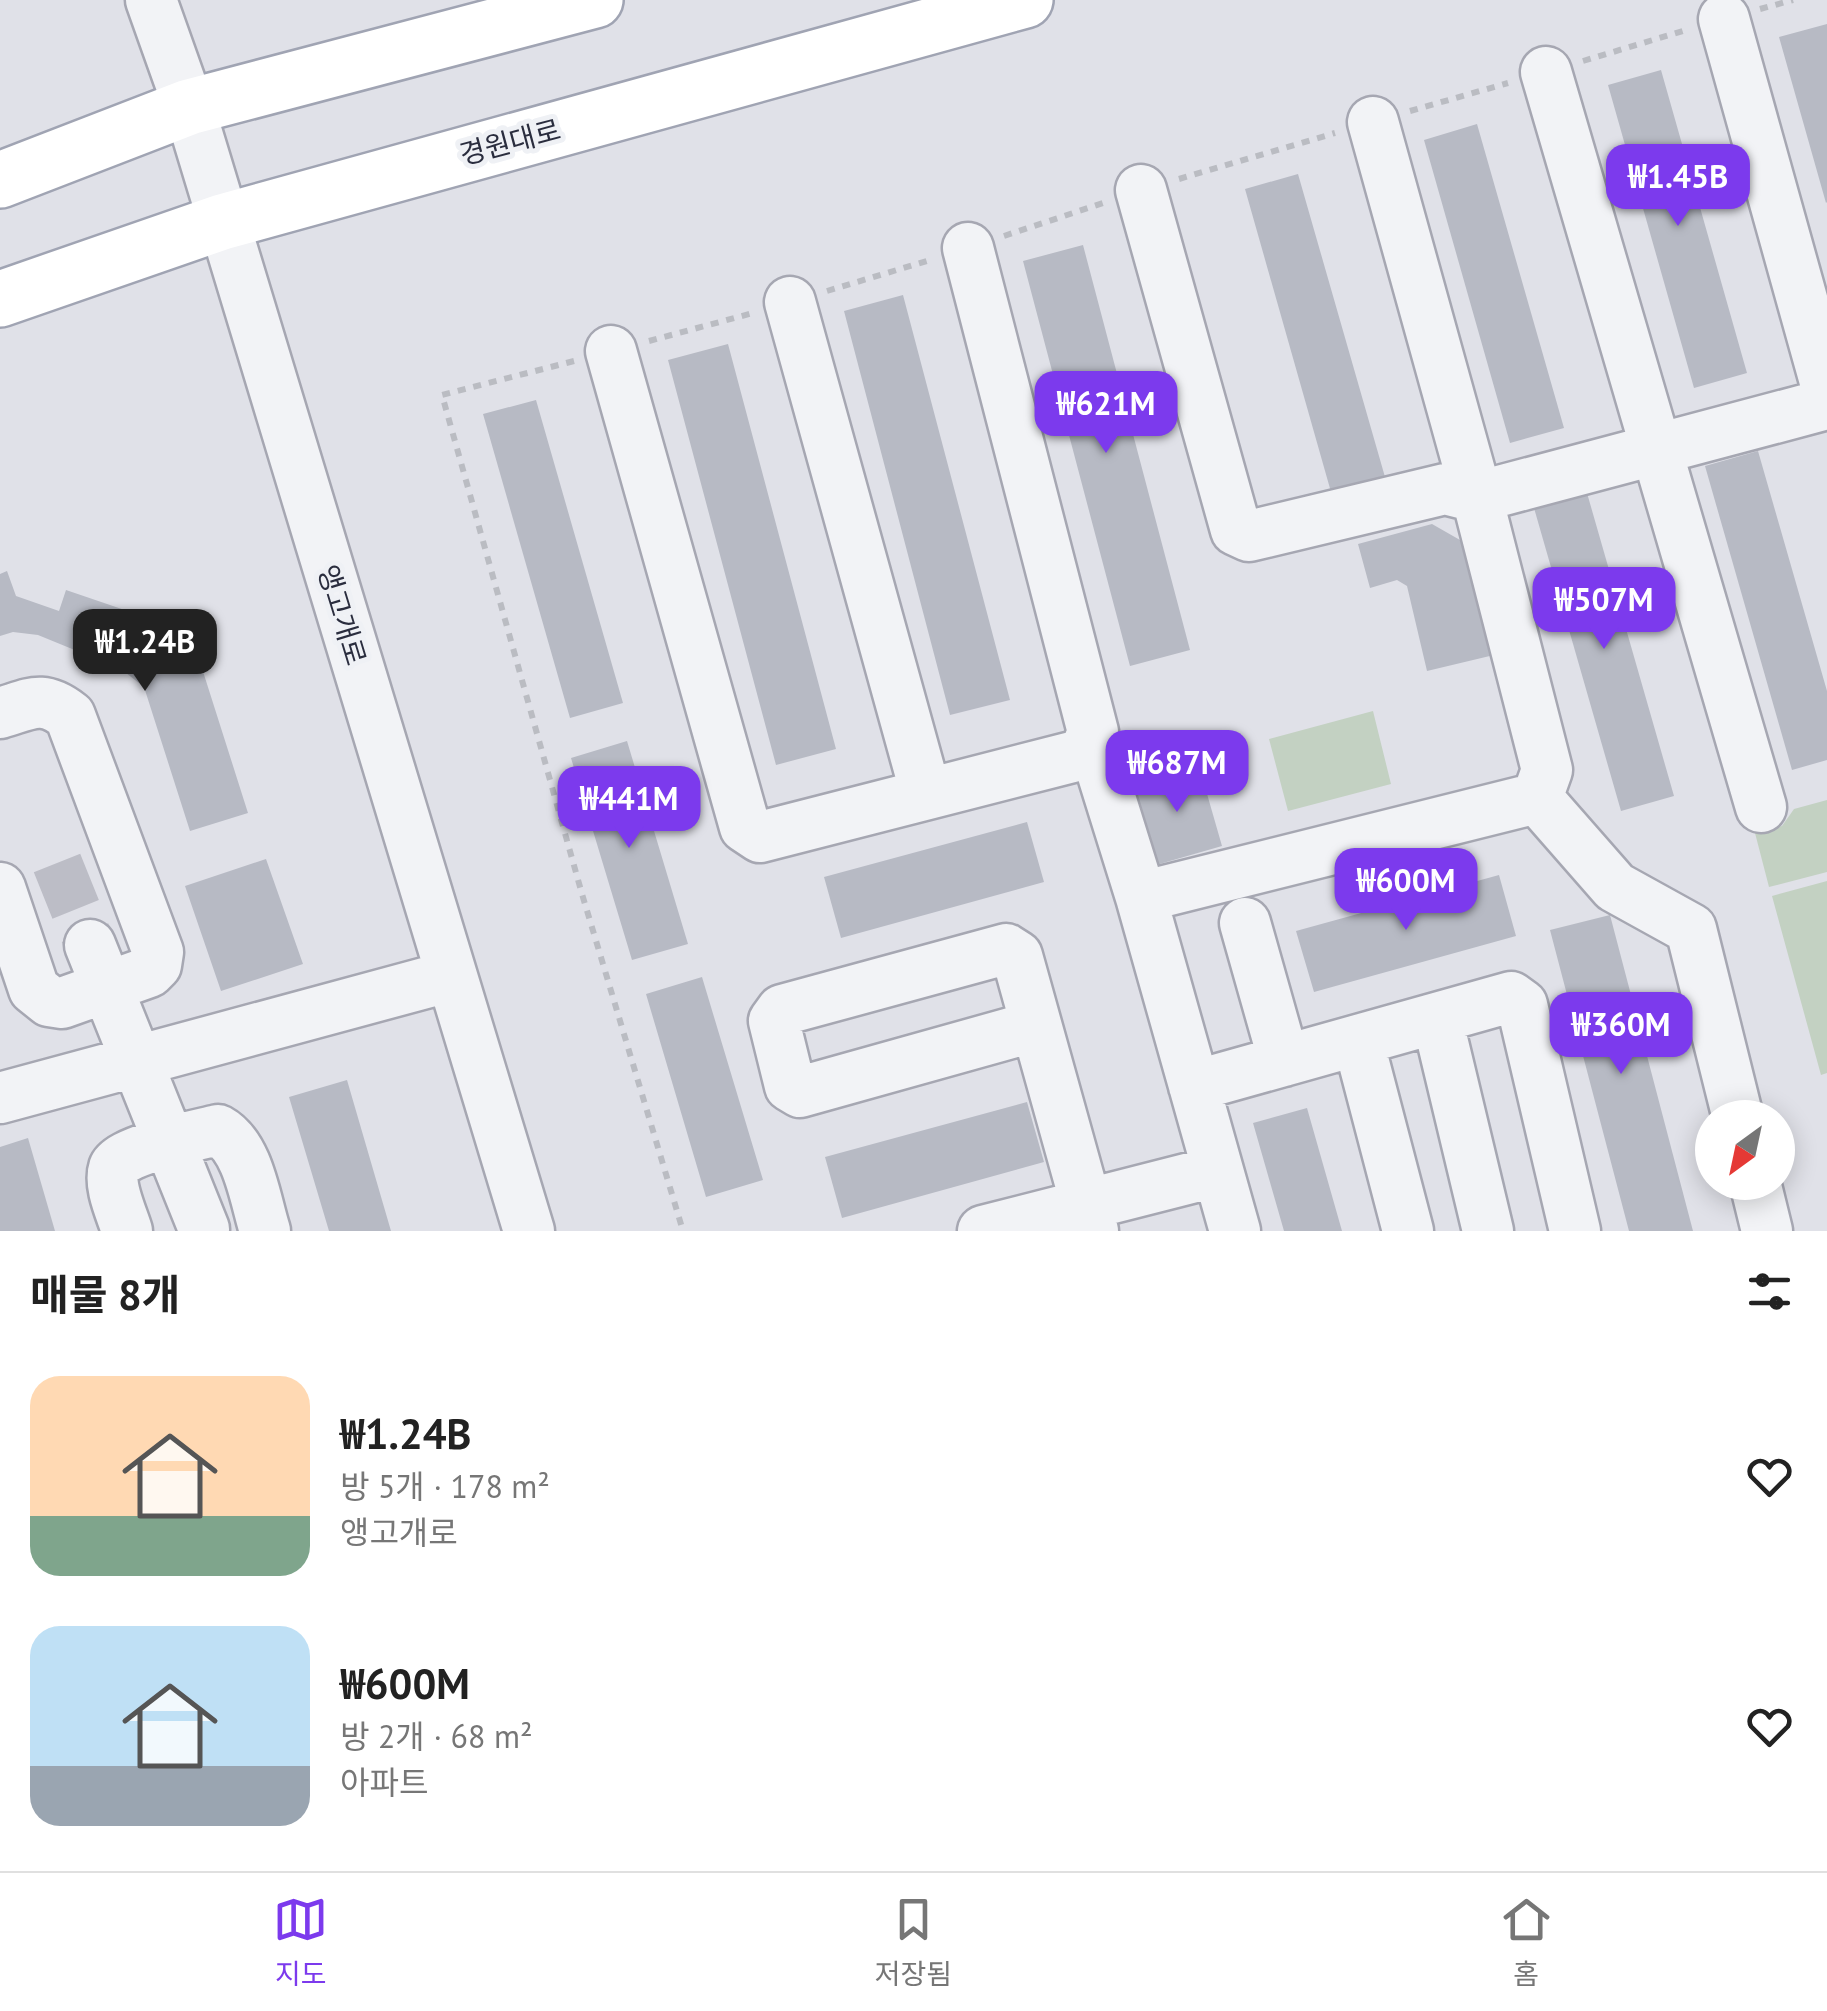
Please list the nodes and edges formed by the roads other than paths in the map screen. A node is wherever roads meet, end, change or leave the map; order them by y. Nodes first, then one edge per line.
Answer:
1 (151, 0) edge
2 (595, 0) edge
3 (1025, 0) edge
4 (1724, 18) road end
5 (1546, 72) road end
6 (189, 106) junction
7 (1373, 122) road end
8 (0, 180) edge
9 (1141, 190) road end
10 (222, 222) junction
11 (968, 248) road end
12 (0, 299) edge
13 (790, 302) road end
14 (612, 351) road end
15 (1827, 390) edge
16 (1827, 404) edge
17 (1656, 450) junction
18 (1477, 497) junction
19 (0, 713) edge
20 (1084, 754) junction
21 (926, 794) junction
22 (1536, 798) junction
23 (1761, 807) dead end
24 (0, 888) edge
25 (1142, 898) junction
26 (1245, 923) dead end
27 (99, 966) junction
28 (451, 976) junction
29 (1436, 1018) junction
30 (1036, 1026) junction
31 (1358, 1040) junction
32 (137, 1060) junction
33 (1284, 1061) junction
34 (1194, 1086) junction
35 (0, 1098) edge
36 (1734, 1100) edge
37 (169, 1142) junction
38 (1218, 1171) junction
39 (1759, 1200) edge
40 (1090, 1218) edge
41 (204, 1229) edge
42 (128, 1231) edge
43 (265, 1231) edge
44 (528, 1231) edge
45 (983, 1231) edge
46 (1235, 1231) edge
47 (1408, 1231) edge
48 (1488, 1231) edge
49 (1575, 1231) edge
50 (1767, 1231) edge

1 - 6 street, 앵고개로
2 - 6 main road
3 - 10 main road, 경원대로
4 - 15 street
5 - 17 street
6 - 8 main road
6 - 10 street, 앵고개로
7 - 18 street
9 - 18 street
10 - 12 main road, 경원대로
10 - 28 street, 앵고개로
11 - 20 street
13 - 21 street
14 - 21 street
16 - 17 street
17 - 18 street
17 - 23 street
18 - 22 street
19 - 27 street
20 - 21 street
20 - 25 street
22 - 25 street
22 - 36 street
24 - 27 street
25 - 34 street
26 - 33 street
27 - 32 street
28 - 32 street
28 - 44 street, 앵고개로
29 - 31 street
29 - 48 street
29 - 49 street
30 - 30 street
30 - 40 street
31 - 33 street
31 - 47 street
32 - 35 street
32 - 37 street
33 - 34 street
34 - 38 street
37 - 41 street
37 - 42 street
37 - 43 street
38 - 40 street
38 - 46 street
39 - 50 street
40 - 45 street

